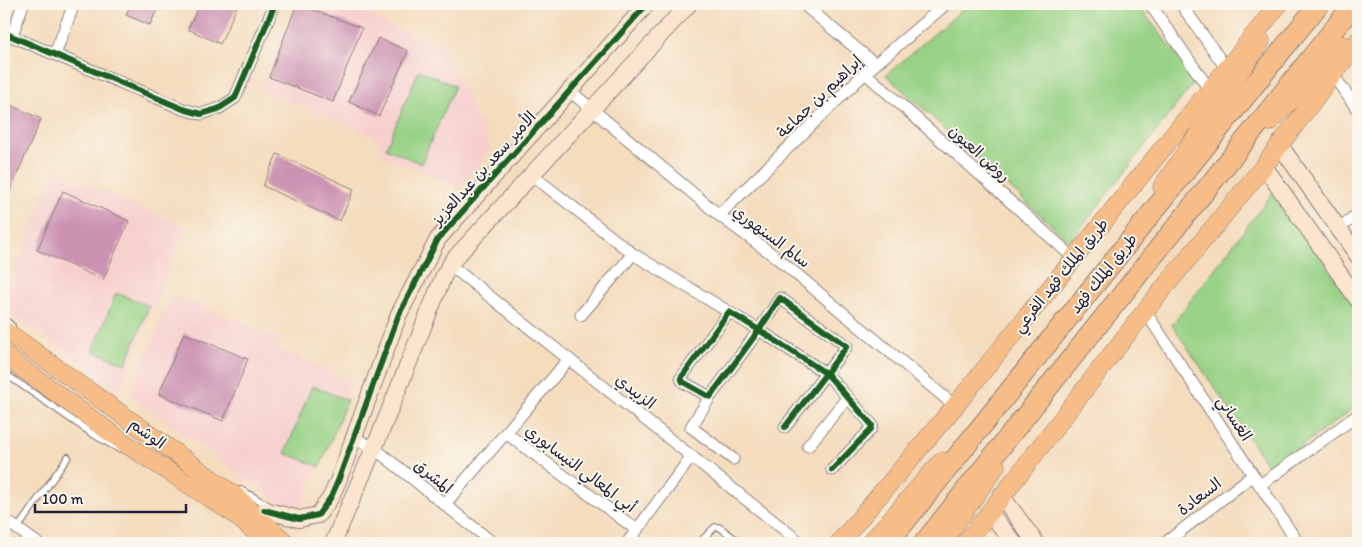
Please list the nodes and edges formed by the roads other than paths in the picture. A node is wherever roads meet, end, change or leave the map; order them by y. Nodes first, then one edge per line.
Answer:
1 (23, 4) edge
2 (74, 4) edge
3 (275, 4) edge
4 (647, 4) edge
5 (689, 4) edge
6 (803, 4) edge
7 (946, 4) edge
8 (1150, 4) edge
9 (1181, 4) edge
10 (1279, 4) edge
11 (1286, 4) edge
12 (1320, 4) edge
13 (1354, 4) edge
14 (931, 8) edge
15 (1358, 30) edge
16 (8, 34) edge
17 (1358, 41) edge
18 (55, 54) junction
19 (875, 64) junction
20 (1226, 68) junction
21 (865, 73) junction
22 (1333, 75) junction
23 (1209, 89) junction
24 (570, 91) junction
25 (591, 110) junction
26 (1358, 110) edge
27 (1279, 144) junction
28 (1264, 166) junction
29 (532, 174) junction
30 (1202, 193) junction
31 (1358, 214) edge
32 (719, 215) junction
33 (1339, 228) junction
34 (633, 254) junction
35 (1358, 256) edge
36 (1074, 258) junction
37 (450, 265) junction
38 (1101, 277) junction
39 (1358, 300) edge
40 (1145, 311) junction
41 (729, 312) junction
42 (581, 314) dead end
43 (4, 319) edge
44 (11, 330) edge
45 (759, 330) junction
46 (1051, 337) junction
47 (1075, 353) junction
48 (4, 355) edge
49 (570, 359) junction
50 (4, 373) edge
51 (827, 374) junction
52 (710, 397) junction
53 (847, 398) junction
54 (955, 406) junction
55 (135, 414) dead end
56 (1358, 415) edge
57 (785, 427) dead end
58 (506, 433) junction
59 (353, 437) junction
60 (154, 438) junction
61 (808, 446) dead end
62 (374, 448) junction
63 (692, 456) junction
64 (68, 457) dead end
65 (733, 459) dead end
66 (832, 470) dead end
67 (1256, 480) junction
68 (200, 492) junction
69 (237, 492) junction
70 (1001, 495) junction
71 (445, 504) junction
72 (264, 510) junction
73 (990, 513) junction
74 (287, 516) junction
75 (4, 518) edge
76 (17, 528) junction
77 (637, 530) junction
78 (36, 543) edge
79 (253, 543) edge
80 (268, 543) edge
81 (286, 543) edge
82 (300, 543) edge
83 (333, 543) edge
84 (493, 543) edge
85 (627, 543) edge
86 (699, 543) edge
87 (742, 543) edge
88 (801, 543) edge
89 (839, 543) edge
90 (870, 543) edge
91 (888, 543) edge
92 (924, 543) edge
93 (942, 543) edge
94 (966, 543) edge
95 (1014, 543) edge
96 (1036, 543) edge
97 (1165, 543) edge
98 (1298, 543) edge

1 - 16 street
2 - 18 street
3 - 18 street
4 - 24 street, الأمير سعد بن عبدالعزيز
5 - 25 street
6 - 19 street
7 - 14 street, إبراهيم بن جماعة
8 - 23 street
9 - 20 street
10 - 20 main road, طريق الملك فهد الفرعي
11 - 38 main road
12 - 38 highway, طريق الملك فهد
13 - 30 highway, طريق الملك فهد
14 - 19 street, إبراهيم بن جماعة
15 - 30 main road
16 - 18 street
17 - 22 main road
19 - 21 street, إبراهيم بن جماعة
20 - 23 main road, طريق الملك فهد الفرعي
21 - 32 street, إبراهيم بن جماعة
21 - 36 street, روض العيون
22 - 26 street
22 - 27 main road
23 - 36 main road, طريق الملك فهد الفرعي
24 - 25 street, سالم السنهوري
24 - 59 street, الأمير سعد بن عبدالعزيز
25 - 29 street
25 - 32 street, سالم السنهوري
27 - 28 main road
27 - 33 street
28 - 39 street
28 - 40 main road
29 - 34 street
29 - 37 street
30 - 47 highway, طريق الملك فهد
31 - 33 street
32 - 54 street, سالم السنهوري
33 - 35 street
34 - 41 street
34 - 42 street
36 - 54 main road, طريق الملك فهد الفرعي
37 - 49 street, الزبيدي
37 - 62 street
38 - 46 highway, طريق الملك فهد
40 - 67 street, الغساني
40 - 70 main road
41 - 45 street
41 - 52 street
43 - 44 lane
44 - 60 main road, الوشم
45 - 51 street
45 - 51 street
45 - 52 street
46 - 90 main road
46 - 91 highway, طريق الملك فهد
47 - 92 highway, طريق الملك فهد
47 - 93 main road
48 - 68 main road, الوشم
49 - 58 street
49 - 63 street, الزبيدي
50 - 68 lane
51 - 53 street
51 - 57 street
52 - 65 street
53 - 61 street
53 - 66 street
54 - 89 main road, طريق الملك فهد الفرعي
55 - 60 main road
56 - 67 street, السعادة
58 - 71 street
58 - 77 street, أبي المعالي النيسابوري
59 - 62 street, المشرق
59 - 74 street, الأمير سعد بن عبدالعزيز
60 - 69 main road, الوشم
62 - 71 street, المشرق
62 - 83 street
63 - 77 street
63 - 88 street, الزبيدي
64 - 76 lane
67 - 97 street, السعادة
67 - 98 street, الغساني
68 - 79 main road
68 - 80 main road, الوشم
69 - 72 main road
69 - 74 lane
69 - 81 main road, الوشم
70 - 73 main road
70 - 96 street
71 - 84 street, المشرق
72 - 74 street, الأمير سعد بن عبدالعزيز
72 - 82 main road
73 - 94 main road
73 - 95 street
75 - 76 street
76 - 78 street
77 - 85 street
86 - 87 lane

